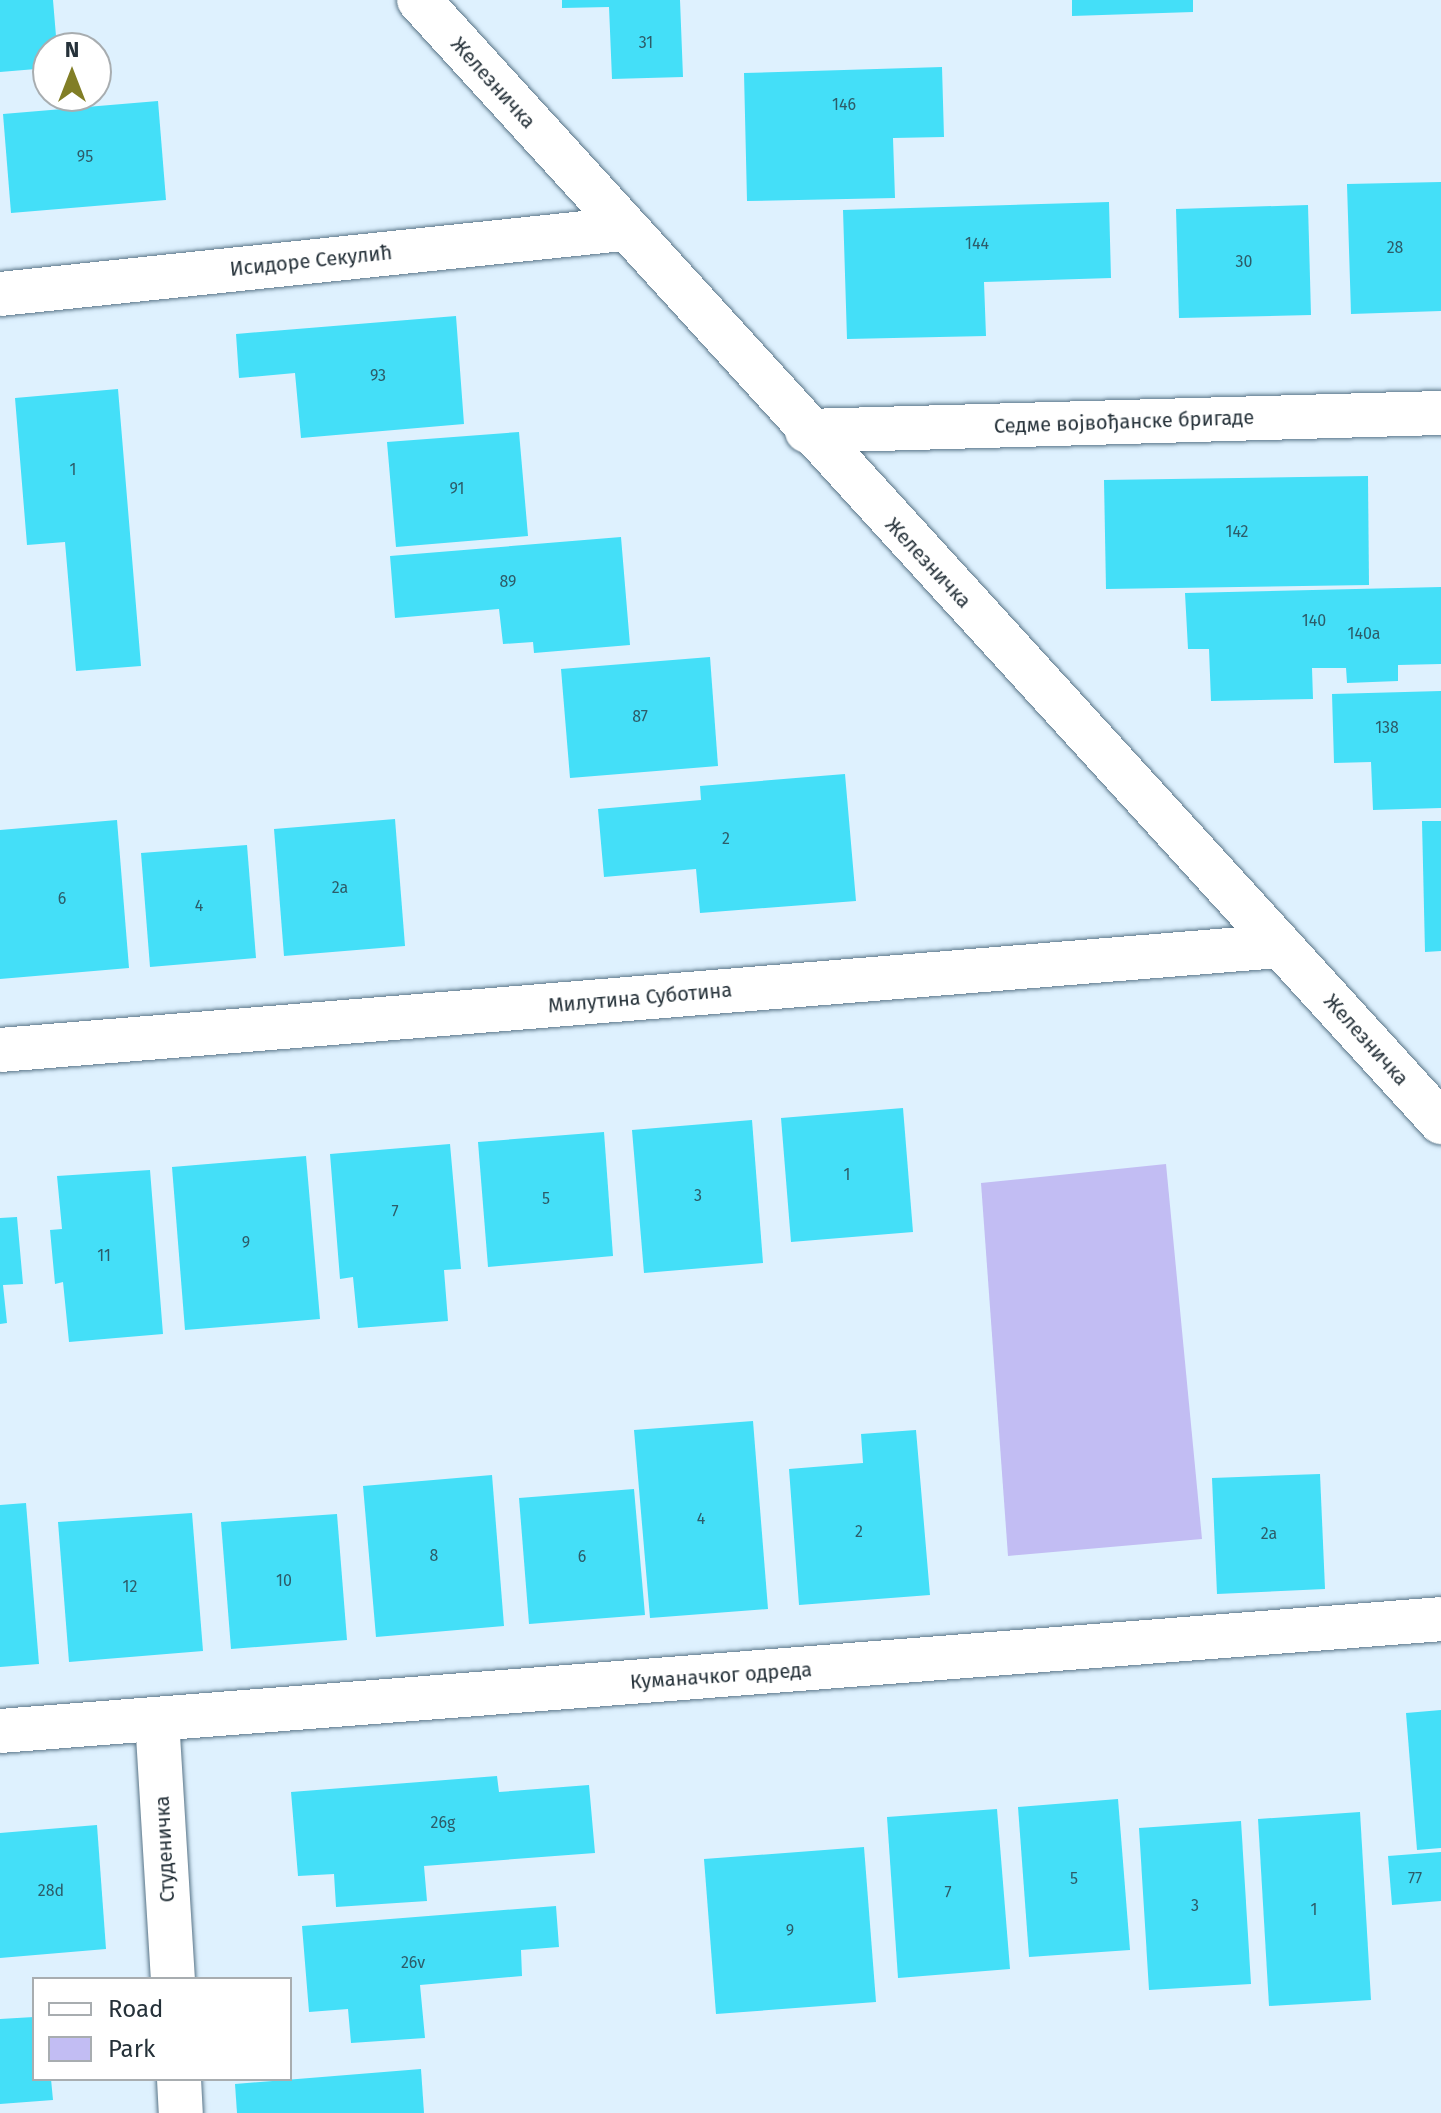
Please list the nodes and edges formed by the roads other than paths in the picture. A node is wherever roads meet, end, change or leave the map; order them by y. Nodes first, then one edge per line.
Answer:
1 (419, 0) edge
2 (623, 229) junction
3 (0, 294) edge
4 (1441, 413) edge
5 (807, 431) junction
6 (1280, 946) junction
7 (0, 1050) edge
8 (1441, 1122) edge
9 (1441, 1619) edge
10 (157, 1719) junction
11 (0, 1731) edge
12 (173, 1977) edge
13 (179, 2081) edge
14 (181, 2113) edge

1 - 2 street, Железничка
2 - 3 street, Исидоре Секулић
2 - 5 street, Железничка
4 - 5 street, Седме војвођанске бригаде
5 - 6 street, Железничка
6 - 7 street, Милутина Суботина
6 - 8 street, Железничка
9 - 10 street, Куманачког одреда
10 - 11 street, Куманачког одреда
10 - 12 street, Студеничка
13 - 14 street

